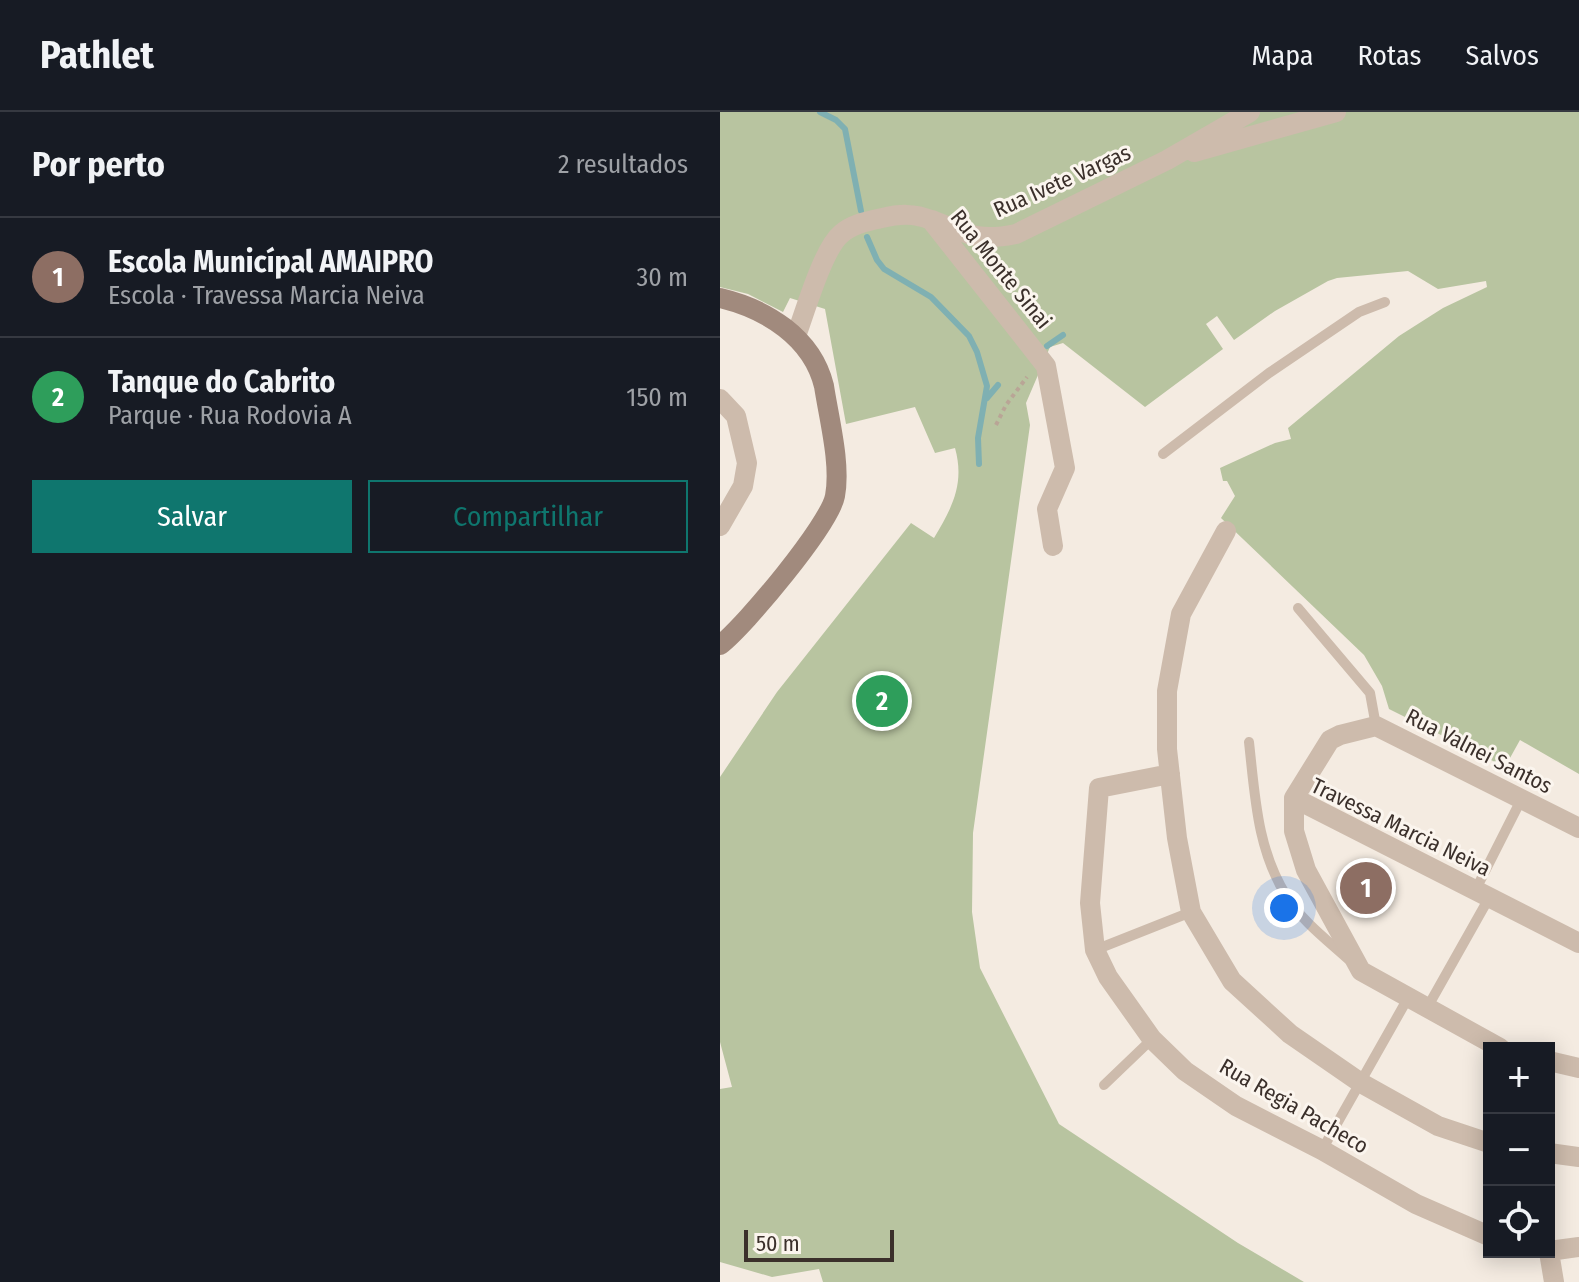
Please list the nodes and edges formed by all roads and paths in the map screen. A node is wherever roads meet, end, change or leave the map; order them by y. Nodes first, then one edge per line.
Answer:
1 (1250, 112) edge
2 (1336, 112) edge
3 (1167, 160) junction
4 (931, 220) junction
5 (720, 298) edge
6 (1385, 302) dead end
7 (796, 336) junction
8 (1041, 358) junction
9 (720, 399) edge
10 (996, 425) dead end
11 (1163, 454) dead end
12 (720, 526) edge
13 (1226, 531) dead end
14 (1053, 546) dead end
15 (1298, 608) dead end
16 (720, 645) edge
17 (1376, 726) junction
18 (1249, 742) dead end
19 (1170, 774) junction
20 (1294, 798) junction
21 (1522, 798) junction
22 (1579, 828) edge
23 (1482, 894) junction
24 (1191, 912) junction
25 (1579, 943) edge
26 (1095, 950) junction
27 (1361, 971) junction
28 (1408, 998) junction
29 (1427, 1008) junction
30 (1152, 1039) junction
31 (1489, 1042) edge
32 (1555, 1062) edge
33 (1579, 1068) edge
34 (1361, 1083) junction
35 (1104, 1085) dead end
36 (1483, 1141) edge
37 (1322, 1150) junction
38 (1555, 1154) edge
39 (1579, 1157) edge
40 (1483, 1233) edge
41 (1579, 1247) edge
42 (1555, 1250) edge
43 (1550, 1258) edge
44 (1554, 1282) edge

1 - 3 street, Rua Ivete Vargas
2 - 3 street, Rua Ivete Vargas
3 - 4 street, Rua Ivete Vargas
4 - 7 street, Rua Monte Sinai
4 - 8 street, Rua Monte Sinai
5 - 7 street
6 - 11 lane
7 - 16 street
8 - 10 path
8 - 14 street, Rua Monte Sinai
9 - 12 street
13 - 19 street
15 - 17 lane
17 - 20 street, Rua Valnei Santos
17 - 21 street, Rua Valnei Santos
18 - 27 lane
19 - 24 street
19 - 26 street, Rua Regia Pacheco
20 - 23 street, Travessa Marcia Neiva
20 - 27 street, Travessa Marcia Neiva
21 - 22 street, Rua Valnei Santos
21 - 23 lane
23 - 25 street, Travessa Marcia Neiva
23 - 29 lane
24 - 26 lane
24 - 34 street
26 - 30 street, Rua Regia Pacheco
27 - 28 street
28 - 29 street
28 - 34 lane
29 - 31 street
30 - 35 lane
30 - 37 street, Rua Regia Pacheco
32 - 33 street
34 - 36 street
34 - 37 lane
37 - 40 street, Rua Regia Pacheco
38 - 39 street
41 - 42 street
43 - 44 street

